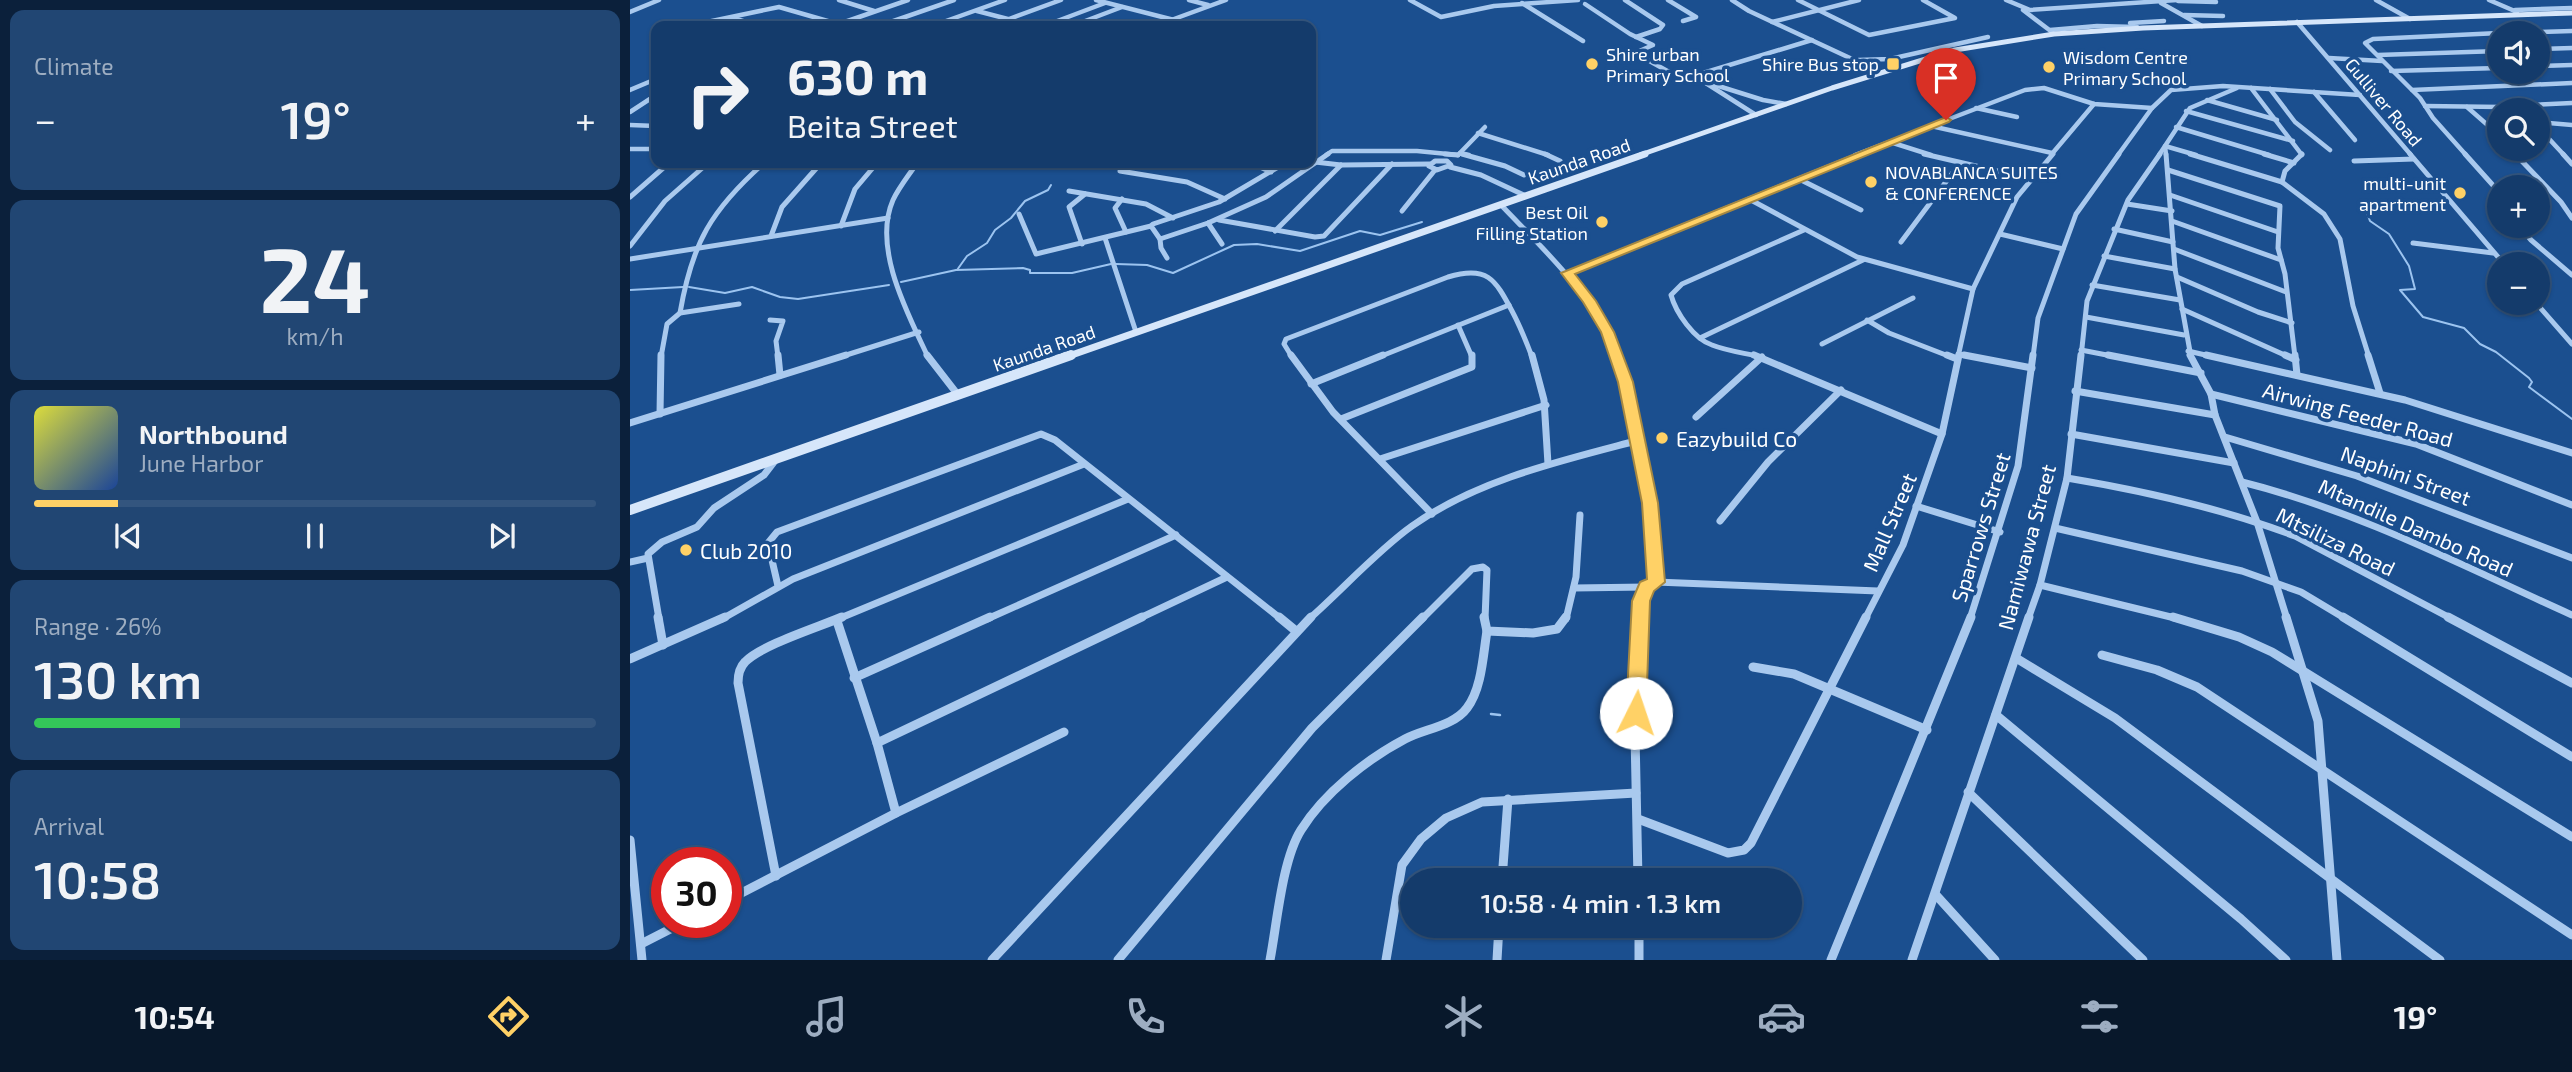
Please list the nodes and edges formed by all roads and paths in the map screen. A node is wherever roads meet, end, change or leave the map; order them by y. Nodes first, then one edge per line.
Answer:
1 (659, 0) edge
2 (839, 0) edge
3 (862, 0) edge
4 (908, 0) edge
5 (954, 0) edge
6 (1005, 0) edge
7 (1060, 0) edge
8 (1096, 0) edge
9 (1226, 0) edge
10 (1410, 0) edge
11 (1578, 0) edge
12 (1625, 0) edge
13 (1668, 0) edge
14 (1732, 0) edge
15 (1798, 0) edge
16 (1840, 0) edge
17 (1859, 0) edge
18 (1923, 0) edge
19 (2006, 0) edge
20 (2099, 0) edge
21 (2177, 0) edge
22 (2376, 0) edge
23 (2489, 0) edge
24 (1190, 1) edge
25 (1846, 2) junction
26 (2216, 2) dead end
27 (1106, 3) junction
28 (1522, 3) junction
29 (2160, 3) junction
30 (850, 4) junction
31 (1585, 4) dead end
32 (1212, 5) junction
33 (2107, 5) junction
34 (1122, 7) junction
35 (2023, 9) junction
36 (976, 10) junction
37 (1815, 10) junction
38 (2515, 10) junction
39 (2572, 10) edge
40 (874, 11) junction
41 (630, 12) edge
42 (1193, 12) junction
43 (2183, 15) junction
44 (2523, 15) junction
45 (2223, 16) dead end
46 (730, 17) junction
47 (1009, 19) junction
48 (2410, 19) junction
49 (1174, 20) junction
50 (711, 21) edge
51 (743, 21) edge
52 (828, 21) edge
53 (846, 21) edge
54 (894, 21) edge
55 (946, 21) edge
56 (1016, 21) edge
57 (1057, 21) edge
58 (1085, 21) edge
59 (1171, 21) edge
60 (1683, 21) dead end
61 (2164, 21) dead end
62 (1772, 22) junction
63 (2297, 22) junction
64 (2139, 25) junction
65 (2203, 26) junction
66 (2079, 30) junction
67 (2052, 32) junction
68 (2550, 32) edge
69 (2571, 32) edge
70 (2487, 34) edge
71 (1635, 37) junction
72 (1988, 37) dead end
73 (1812, 40) junction
74 (1583, 41) dead end
75 (1954, 47) junction
76 (1935, 48) junction
77 (2572, 48) edge
78 (2550, 49) edge
79 (2487, 51) edge
80 (1945, 52) junction
81 (2378, 55) junction
82 (2329, 58) junction
83 (1853, 59) junction
84 (2382, 61) junction
85 (2572, 65) edge
86 (2550, 66) edge
87 (2487, 68) edge
88 (2391, 71) junction
89 (1880, 72) junction
90 (1689, 77) junction
91 (1701, 80) junction
92 (651, 81) edge
93 (2572, 83) edge
94 (2241, 87) junction
95 (2251, 88) junction
96 (2270, 89) junction
97 (630, 90) edge
98 (2411, 90) junction
99 (2314, 92) junction
100 (2360, 94) junction
101 (651, 98) edge
102 (2207, 100) junction
103 (2572, 103) edge
104 (1786, 104) junction
105 (2094, 104) junction
106 (2550, 104) edge
107 (2425, 106) junction
108 (2467, 107) junction
109 (2487, 107) edge
110 (1975, 108) junction
111 (2152, 108) junction
112 (630, 111) edge
113 (2186, 111) junction
114 (1756, 115) junction
115 (2017, 117) dead end
116 (2277, 120) junction
117 (2487, 124) edge
118 (630, 125) edge
119 (651, 125) edge
120 (2550, 125) edge
121 (2572, 125) edge
122 (1931, 126) junction
123 (1485, 127) dead end
124 (2176, 127) junction
125 (1478, 133) junction
126 (2355, 139) dead end
127 (2550, 139) edge
128 (2294, 141) junction
129 (1890, 142) junction
130 (2165, 146) junction
131 (630, 149) edge
132 (651, 149) edge
133 (2330, 150) dead end
134 (2052, 153) junction
135 (1459, 154) junction
136 (2414, 159) junction
137 (1316, 160) edge
138 (1560, 161) dead end
139 (2354, 161) dead end
140 (2522, 161) edge
141 (1316, 162) edge
142 (1960, 163) junction
143 (2294, 163) junction
144 (1392, 164) junction
145 (1430, 164) junction
146 (1450, 164) junction
147 (2572, 164) edge
148 (1341, 165) junction
149 (663, 168) edge
150 (702, 168) edge
151 (759, 168) edge
152 (817, 168) edge
153 (873, 168) edge
154 (914, 168) edge
155 (1262, 168) edge
156 (1277, 168) edge
157 (1305, 168) edge
158 (1435, 170) junction
159 (2168, 170) junction
160 (1119, 171) dead end
161 (1271, 172) junction
162 (1524, 175) dead end
163 (1800, 179) junction
164 (2032, 179) junction
165 (2487, 179) edge
166 (2282, 182) junction
167 (1069, 191) dead end
168 (1086, 193) junction
169 (2170, 195) junction
170 (1526, 196) junction
171 (630, 197) edge
172 (1225, 198) junction
173 (1122, 199) junction
174 (1749, 199) junction
175 (2127, 204) junction
176 (1501, 205) junction
177 (1861, 210) dead end
178 (1402, 211) dead end
179 (2172, 211) junction
180 (1019, 214) dead end
181 (888, 218) junction
182 (1173, 218) junction
183 (2572, 218) edge
184 (1216, 220) junction
185 (2172, 221) junction
186 (1208, 223) junction
187 (841, 226) junction
188 (1151, 226) junction
189 (2114, 229) junction
190 (1804, 230) junction
191 (1275, 231) junction
192 (1126, 232) junction
193 (2278, 232) junction
194 (2000, 234) junction
195 (771, 236) junction
196 (1105, 238) junction
197 (2529, 238) edge
198 (1160, 239) junction
199 (1901, 243) dead end
200 (2413, 243) dead end
201 (1082, 244) junction
202 (1222, 244) dead end
203 (630, 246) edge
204 (2174, 246) junction
205 (696, 248) junction
206 (2063, 249) junction
207 (2487, 252) edge
208 (2493, 252) edge
209 (2104, 256) junction
210 (1167, 258) dead end
211 (630, 259) edge
212 (1863, 259) junction
213 (2281, 260) junction
214 (1567, 273) junction
215 (2176, 273) junction
216 (2572, 275) edge
217 (2091, 285) junction
218 (1973, 289) junction
219 (2286, 292) junction
220 (1913, 298) dead end
221 (738, 304) dead end
222 (2181, 304) junction
223 (1509, 305) junction
224 (680, 313) junction
225 (2547, 315) edge
226 (2086, 317) junction
227 (770, 320) dead end
228 (1867, 320) junction
229 (2292, 323) junction
230 (1458, 326) junction
231 (919, 332) junction
232 (1136, 332) junction
233 (2184, 335) junction
234 (1700, 338) junction
235 (1822, 344) dead end
236 (2572, 344) edge
237 (2081, 350) junction
238 (2188, 351) junction
239 (1958, 356) junction
240 (1762, 357) junction
241 (2296, 360) junction
242 (2032, 368) junction
243 (2201, 373) junction
244 (780, 375) junction
245 (2297, 375) junction
246 (1311, 384) junction
247 (1841, 390) junction
248 (2075, 391) junction
249 (2380, 393) junction
250 (2211, 394) junction
251 (958, 395) junction
252 (1546, 405) junction
253 (660, 414) junction
254 (2215, 415) junction
255 (1696, 417) dead end
256 (1342, 419) junction
257 (630, 424) edge
258 (1942, 434) junction
259 (2071, 434) junction
260 (2225, 437) junction
261 (1636, 441) junction
262 (2572, 453) edge
263 (778, 458) junction
264 (1380, 459) junction
265 (2234, 463) junction
266 (1084, 464) junction
267 (1548, 464) junction
268 (2067, 478) junction
269 (2242, 482) junction
270 (1128, 499) junction
271 (2572, 505) edge
272 (1916, 506) junction
273 (630, 510) edge
274 (1432, 514) junction
275 (1580, 515) dead end
276 (1720, 521) dead end
277 (2257, 522) junction
278 (2055, 528) junction
279 (2000, 532) junction
280 (1176, 535) junction
281 (648, 558) junction
282 (2572, 558) edge
283 (630, 562) edge
284 (1227, 577) junction
285 (2275, 581) junction
286 (1656, 582) junction
287 (2040, 585) junction
288 (778, 586) junction
289 (1646, 587) junction
290 (1574, 588) junction
291 (1878, 591) junction
292 (2572, 615) edge
293 (837, 621) junction
294 (1296, 631) junction
295 (1487, 631) junction
296 (663, 645) junction
297 (2102, 655) dead end
298 (2016, 658) junction
299 (630, 659) edge
300 (1753, 667) dead end
301 (2301, 670) junction
302 (854, 678) junction
303 (2572, 683) edge
304 (1830, 690) junction
305 (1996, 715) junction
306 (1927, 730) junction
307 (1065, 732) dead end
308 (877, 743) junction
309 (2572, 757) edge
310 (2321, 770) junction
311 (1968, 792) junction
312 (1636, 793) junction
313 (1508, 799) junction
314 (895, 813) junction
315 (1638, 819) junction
316 (2572, 837) edge
317 (630, 840) edge
318 (1503, 868) edge
319 (1638, 868) edge
320 (776, 876) junction
321 (2330, 878) junction
322 (742, 893) edge
323 (1936, 895) junction
324 (2572, 935) edge
325 (653, 938) edge
326 (1498, 938) edge
327 (1639, 938) edge
328 (641, 944) junction
329 (642, 960) edge
330 (992, 960) edge
331 (1118, 960) edge
332 (1270, 960) edge
333 (1386, 960) edge
334 (1497, 960) edge
335 (1639, 960) edge
336 (1831, 960) edge
337 (1912, 960) edge
338 (1995, 960) edge
339 (2143, 960) edge
340 (2286, 960) edge
341 (2337, 960) edge
342 (2440, 960) edge

1 - 41 street
2 - 30 street
3 - 30 street
4 - 40 street
5 - 54 street
6 - 36 street
7 - 47 street
8 - 27 street
9 - 32 street
10 - 28 street
11 - 28 street
12 - 71 street
13 - 60 street
14 - 62 street
15 - 37 street
16 - 25 street
17 - 25 street
18 - 37 street
19 - 35 street
20 - 33 street
21 - 26 street
21 - 29 street
22 - 48 street
23 - 38 street
24 - 32 street
24 - 42 street
25 - 37 street
27 - 34 street
27 - 57 street
28 - 74 street
29 - 33 street
29 - 43 street
30 - 40 street
31 - 71 street
32 - 42 street
33 - 35 street
34 - 49 street
34 - 58 street
35 - 67 street
36 - 47 street
36 - 55 street
37 - 62 street
38 - 39 street
38 - 44 street
39 - 44 main road, Kaunda Road
40 - 53 street
42 - 49 street
43 - 45 street
43 - 65 street
44 - 48 main road, Kaunda Road
46 - 50 street
46 - 51 street
46 - 52 street
47 - 56 street
48 - 63 main road, Kaunda Road
49 - 59 street
61 - 64 street
62 - 73 street
63 - 65 main road, Kaunda Road
63 - 82 street, Gulliver Road
64 - 65 main road, Kaunda Road
64 - 66 main road, Kaunda Road
66 - 67 main road, Kaunda Road
66 - 67 street
67 - 75 main road, Kaunda Road
68 - 69 street
70 - 81 street
71 - 90 street
72 - 75 street
73 - 83 street
73 - 90 street
75 - 76 street
75 - 80 main road, Kaunda Road
76 - 80 street
76 - 83 street
77 - 78 street
79 - 81 street
80 - 89 main road, Kaunda Road
81 - 84 street
82 - 84 street
82 - 100 street, Gulliver Road
83 - 89 street
84 - 88 street
85 - 86 street
87 - 88 street
88 - 98 street
89 - 104 main road, Kaunda Road
90 - 91 street
91 - 104 street
91 - 114 street
92 - 97 street
93 - 98 street
94 - 95 street, Sparrows Street
94 - 102 street
94 - 111 street, Sparrows Street
95 - 96 street, Sparrows Street
95 - 116 street
96 - 99 street, Sparrows Street
96 - 133 street
98 - 107 street
99 - 100 street, Sparrows Street
99 - 126 street
100 - 136 street, Gulliver Road
101 - 112 street
102 - 113 street
102 - 116 street
103 - 106 street
104 - 114 main road, Kaunda Road
105 - 110 street
105 - 111 street
105 - 134 street, Mall Street
107 - 108 street
107 - 165 street
108 - 109 street
108 - 117 street
110 - 115 street
110 - 122 street
111 - 206 street, Sparrows Street
113 - 124 street, Namiwawa Street
113 - 128 street
114 - 170 main road, Kaunda Road
116 - 128 street
118 - 119 street
120 - 121 street
122 - 129 street
122 - 134 street
123 - 125 street
124 - 130 street, Namiwawa Street
124 - 143 street
125 - 135 street
125 - 138 street
127 - 147 street
128 - 143 street
129 - 142 street
129 - 163 street
130 - 159 street
130 - 166 street
130 - 175 street, Namiwawa Street
131 - 132 street
134 - 164 street, Mall Street
135 - 137 street
135 - 146 street
135 - 162 street
136 - 139 street
136 - 208 street, Gulliver Road
140 - 183 street
141 - 148 street
142 - 164 street
142 - 199 street
143 - 166 street
144 - 145 street
144 - 148 street
144 - 191 street
145 - 146 street
145 - 158 street
146 - 158 street
146 - 170 street
148 - 191 street
149 - 171 street
150 - 203 street
151 - 205 street
152 - 195 street
153 - 187 street
154 - 181 street
155 - 161 street
156 - 161 street
157 - 184 street
158 - 178 street
159 - 169 street
159 - 193 street
160 - 172 street
161 - 172 street
163 - 174 street
163 - 177 street
164 - 194 street, Mall Street
166 - 249 street
167 - 168 street
168 - 173 street
168 - 201 street
169 - 179 street
169 - 193 street
170 - 176 main road, Kaunda Road
172 - 182 street
173 - 182 street
173 - 192 street
174 - 190 street
174 - 214 street
175 - 179 street
175 - 189 street, Namiwawa Street
176 - 214 street
176 - 232 main road, Kaunda Road
179 - 185 street
180 - 201 street
181 - 187 street
181 - 231 street
182 - 188 street
184 - 186 street
184 - 191 street
185 - 204 street
185 - 213 street
186 - 198 street
186 - 202 street
187 - 195 street
188 - 192 street
188 - 198 street
189 - 204 street
189 - 209 street, Namiwawa Street
190 - 212 street
190 - 234 street
192 - 196 street
193 - 213 street
194 - 206 street
194 - 218 street, Mall Street
195 - 205 street
196 - 201 street
196 - 232 street
197 - 216 street
198 - 210 street
200 - 207 street
204 - 215 street
204 - 219 street
205 - 211 street
205 - 224 street
206 - 242 street, Sparrows Street
209 - 215 street
209 - 217 street, Namiwawa Street
212 - 218 street
212 - 234 street
213 - 219 street
214 - 261 street
215 - 222 street
215 - 229 street
217 - 222 street
217 - 226 street, Namiwawa Street
218 - 239 street, Mall Street
219 - 229 street
220 - 228 street
221 - 224 street
222 - 233 street
222 - 241 street
223 - 230 street
223 - 246 street
223 - 252 street
224 - 253 street
225 - 236 street
226 - 233 street
226 - 237 street, Namiwawa Street
227 - 244 street
228 - 235 street
228 - 239 street
229 - 241 street
230 - 246 street
230 - 256 street
231 - 244 street
231 - 251 street
232 - 251 main road, Kaunda Road
233 - 238 street
234 - 240 street
237 - 243 street
237 - 248 street, Namiwawa Street
238 - 243 street
238 - 245 street
239 - 242 street
239 - 258 street, Mall Street
240 - 247 street
240 - 255 street
241 - 245 street
242 - 279 street, Sparrows Street
243 - 250 street
244 - 253 street
245 - 249 street
246 - 256 street
247 - 258 street
247 - 276 street
248 - 254 street
248 - 259 street, Namiwawa Street
249 - 262 street
250 - 254 street
250 - 271 street, Airwing Feeder Road
251 - 263 main road, Kaunda Road
252 - 264 street
252 - 267 street
253 - 257 street
254 - 260 street
256 - 264 street
258 - 272 street, Mall Street
259 - 265 street
259 - 268 street, Namiwawa Street
260 - 265 street
260 - 282 street, Naphini Street
261 - 267 street
261 - 286 street
263 - 273 main road, Kaunda Road
263 - 281 street
264 - 274 street
265 - 269 street
266 - 270 street
266 - 288 street
266 - 288 street
267 - 274 street
268 - 277 street, Mtsiliza Road
268 - 278 street, Namiwawa Street
269 - 277 street
269 - 292 street, Mtandile Dambo Road
270 - 280 street
270 - 293 street
272 - 279 street
272 - 291 street, Mall Street
274 - 294 street
275 - 290 street
277 - 285 street
277 - 303 street, Mtsiliza Road
278 - 285 street
278 - 287 street, Namiwawa Street
279 - 306 street, Sparrows Street
280 - 284 street
280 - 302 street
281 - 283 street
281 - 296 street
284 - 294 street
284 - 308 street
285 - 301 street
285 - 309 street
286 - 289 street
286 - 291 street
287 - 298 street, Namiwawa Street
287 - 301 street
288 - 296 street
289 - 290 street
289 - 312 street
290 - 295 street
291 - 304 street, Mall Street
293 - 302 street
293 - 320 street
294 - 330 street
295 - 331 street
295 - 332 street
296 - 299 street
297 - 310 street
298 - 305 street, Namiwawa Street
298 - 321 street
300 - 304 street
301 - 310 street
301 - 316 street
302 - 308 street
304 - 306 street
304 - 315 street, Mall Street
305 - 311 street, Namiwawa Street
305 - 340 street
306 - 336 street, Sparrows Street
307 - 314 street
308 - 314 street
310 - 321 street
310 - 324 street
311 - 323 street, Namiwawa Street
311 - 339 street
312 - 313 street
312 - 315 street
313 - 318 street
313 - 333 street
314 - 320 street
315 - 319 street
317 - 328 street
320 - 322 street
321 - 341 street
321 - 342 street
323 - 337 street, Namiwawa Street
323 - 338 street
325 - 328 street
326 - 334 street
327 - 335 street
328 - 329 street

